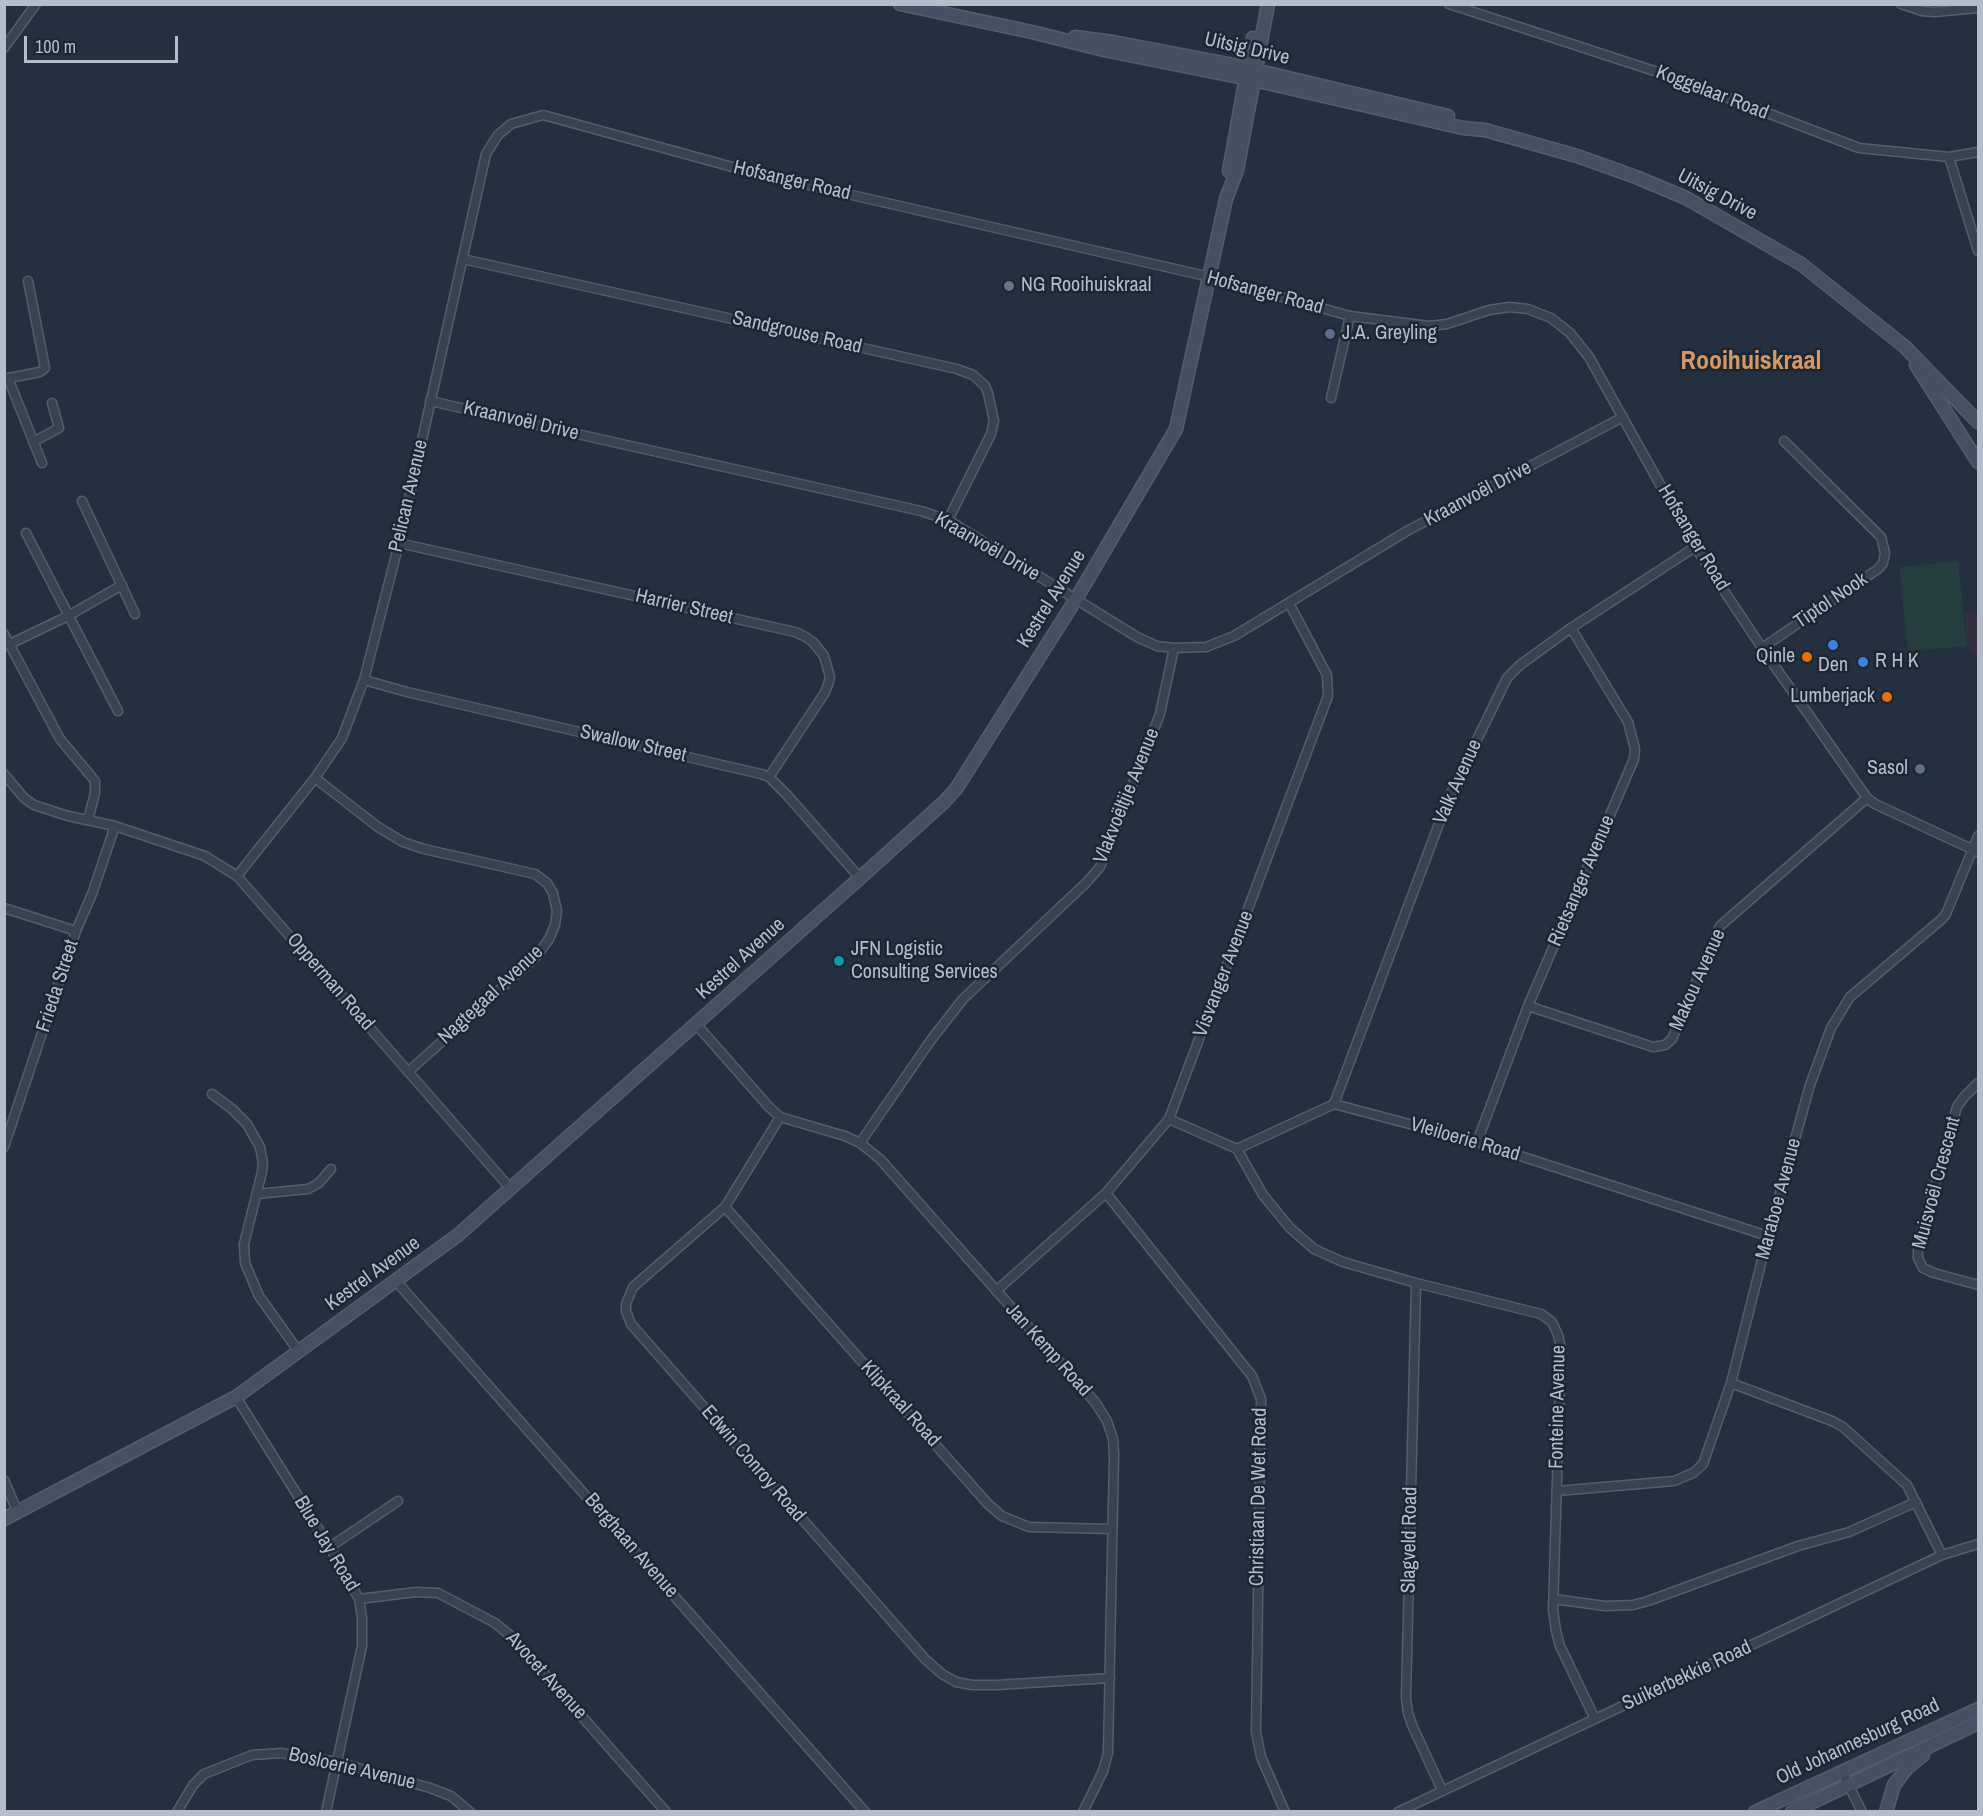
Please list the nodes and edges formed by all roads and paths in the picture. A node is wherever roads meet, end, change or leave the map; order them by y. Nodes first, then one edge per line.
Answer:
1 (36, 4) edge
2 (900, 4) edge
3 (1259, 4) edge
4 (1268, 4) edge
5 (1449, 4) edge
6 (1901, 4) edge
7 (1978, 8) edge
8 (4, 48) edge
9 (1251, 74) junction
10 (543, 115) joint
11 (1978, 152) edge
12 (1948, 157) junction
13 (1978, 251) edge
14 (463, 258) junction
15 (1210, 277) junction
16 (28, 281) dead end
17 (1350, 316) junction
18 (1904, 346) junction
19 (6, 379) edge
20 (1331, 398) dead end
21 (430, 401) junction
22 (52, 403) dead end
23 (1623, 417) junction
24 (1978, 423) edge
25 (1784, 441) dead end
26 (33, 442) junction
27 (1978, 462) edge
28 (42, 463) dead end
29 (82, 501) dead end
30 (948, 520) junction
31 (26, 533) dead end
32 (399, 543) junction
33 (1695, 547) junction
34 (122, 585) junction
35 (1076, 599) junction
36 (1289, 603) junction
37 (135, 614) dead end
38 (68, 616) junction
39 (1571, 628) junction
40 (4, 634) edge
41 (10, 644) junction
42 (1174, 648) junction
43 (1762, 648) junction
44 (364, 680) junction
45 (118, 711) dead end
46 (4, 774) edge
47 (769, 777) junction
48 (315, 778) junction
49 (1867, 798) junction
50 (88, 820) junction
51 (115, 826) junction
52 (1978, 836) edge
53 (1976, 851) edge
54 (237, 876) junction
55 (860, 878) junction
56 (4, 908) edge
57 (76, 931) junction
58 (1528, 1006) junction
59 (696, 1024) junction
60 (408, 1072) junction
61 (1978, 1083) edge
62 (213, 1094) dead end
63 (1334, 1104) junction
64 (780, 1117) junction
65 (1169, 1119) junction
66 (8, 1121) edge
67 (1477, 1142) junction
68 (861, 1143) junction
69 (4, 1147) edge
70 (1237, 1149) junction
71 (331, 1169) dead end
72 (510, 1188) junction
73 (1106, 1193) junction
74 (256, 1194) junction
75 (725, 1207) junction
76 (1768, 1236) junction
77 (396, 1281) junction
78 (1416, 1283) junction
79 (1978, 1285) edge
80 (996, 1291) junction
81 (299, 1352) junction
82 (1731, 1383) junction
83 (236, 1397) junction
84 (4, 1480) edge
85 (1557, 1491) junction
86 (398, 1501) dead end
87 (1916, 1502) junction
88 (18, 1513) junction
89 (4, 1519) edge
90 (1112, 1529) junction
91 (1978, 1544) edge
92 (330, 1546) junction
93 (1942, 1555) junction
94 (358, 1599) junction
95 (1554, 1599) junction
96 (1110, 1678) junction
97 (1978, 1709) edge
98 (1595, 1719) junction
99 (1978, 1723) edge
100 (1943, 1740) junction
101 (337, 1762) junction
102 (1842, 1772) junction
103 (1848, 1785) junction
104 (1442, 1790) junction
105 (177, 1812) edge
106 (326, 1812) edge
107 (470, 1812) edge
108 (666, 1812) edge
109 (865, 1812) edge
110 (1083, 1812) edge
111 (1286, 1812) edge
112 (1398, 1812) edge
113 (1755, 1812) edge
114 (1792, 1812) edge
115 (1862, 1812) edge
116 (1886, 1812) edge

1 - 8 street
2 - 9 street, Uitsig Drive
3 - 9 street, Kestrel Avenue
4 - 9 street, Kestrel Avenue
5 - 12 street, Koggelaar Road
6 - 7 street
9 - 15 street, Kestrel Avenue
9 - 18 street, Uitsig Drive
10 - 14 street, Pelican Avenue
10 - 15 street, Hofsanger Road
11 - 12 street, Koggelaar Road
12 - 13 street
14 - 21 street, Pelican Avenue
14 - 30 street, Sandgrouse Road
15 - 17 street, Hofsanger Road
15 - 35 street, Kestrel Avenue
16 - 19 street
17 - 20 street
17 - 23 street, Hofsanger Road
18 - 24 street, Uitsig Drive
18 - 27 street, Uitsig Drive
19 - 26 street
21 - 30 street, Kraanvoël Drive
21 - 32 street, Pelican Avenue
22 - 26 street
23 - 33 street, Hofsanger Road
23 - 36 street, Kraanvoël Drive
25 - 43 street, Tiptol Nook
26 - 28 street
29 - 34 street
30 - 35 street, Kraanvoël Drive
31 - 38 street
32 - 44 street, Pelican Avenue
32 - 47 street, Harrier Street
33 - 39 street, Valk Avenue
33 - 43 street, Hofsanger Road
34 - 37 street
34 - 38 street
35 - 42 street, Kraanvoël Drive
35 - 55 street, Kestrel Avenue
36 - 42 street, Kraanvoël Drive
36 - 65 street, Visvanger Avenue
38 - 41 street
38 - 45 street
39 - 58 street, Rietsanger Avenue
39 - 63 street, Valk Avenue
40 - 41 street
41 - 50 street
42 - 68 street, Vlakvoëltjie Avenue
43 - 49 street, Hofsanger Road
44 - 47 street, Swallow Street
44 - 48 street, Pelican Avenue
46 - 50 street, Opperman Road
47 - 55 street, Swallow Street
48 - 54 street, Pelican Avenue
48 - 60 street, Nagtegaal Avenue
49 - 53 street, Hofsanger Road
49 - 58 street, Makou Avenue
50 - 51 street, Opperman Road
51 - 54 street, Opperman Road
51 - 57 street, Frieda Street
52 - 53 street, Maraboe Avenue
53 - 76 street, Maraboe Avenue
54 - 60 street, Opperman Road
55 - 59 street, Kestrel Avenue
56 - 57 street
57 - 66 street, Frieda Street
58 - 67 street, Rietsanger Avenue
59 - 64 street, Jan Kemp Road
59 - 72 street, Kestrel Avenue
60 - 72 street, Opperman Road
61 - 79 street, Muisvoël Crescent
62 - 74 street
63 - 67 street, Vleiloerie Road
63 - 70 street
64 - 68 street, Jan Kemp Road
64 - 75 street, Edwin Conroy Road
65 - 70 street
65 - 73 street, Visvanger Avenue
66 - 69 street, Frieda Street
67 - 76 street, Vleiloerie Road
68 - 80 street, Jan Kemp Road
70 - 78 street, Fonteine Avenue
71 - 74 street
72 - 77 street, Kestrel Avenue
73 - 80 street, Visvanger Avenue
73 - 111 street, Christiaan De Wet Road
74 - 81 street
75 - 90 street, Klipkraal Road
75 - 96 street, Edwin Conroy Road
76 - 82 street, Maraboe Avenue
77 - 81 street, Kestrel Avenue
77 - 109 street, Berghaan Avenue
78 - 85 street, Fonteine Avenue
78 - 104 street, Slagveld Road
80 - 90 street, Jan Kemp Road
81 - 83 street, Kestrel Avenue
82 - 85 street, Maraboe Avenue
82 - 87 street
83 - 88 street, Kestrel Avenue
83 - 92 street, Blue Jay Road
84 - 88 street
85 - 95 street, Fonteine Avenue
86 - 92 street
87 - 93 street
87 - 95 street
88 - 89 street, Kestrel Avenue
90 - 96 street, Jan Kemp Road
91 - 93 street, Suikerbekkie Road
92 - 94 street, Blue Jay Road
93 - 98 street, Suikerbekkie Road
94 - 101 street, Blue Jay Road
94 - 108 street, Avocet Avenue
95 - 98 street, Fonteine Avenue
96 - 110 street, Jan Kemp Road
97 - 102 street, Old Johannesburg Road
98 - 104 street, Suikerbekkie Road
99 - 100 street, Old Johannesburg Road
100 - 103 street, Old Johannesburg Road
100 - 116 street
101 - 105 street, Bosloerie Avenue
101 - 106 street, Blue Jay Road
101 - 107 street, Bosloerie Avenue
102 - 103 street
102 - 113 street, Old Johannesburg Road
103 - 114 street, Old Johannesburg Road
103 - 115 street
104 - 112 street, Suikerbekkie Road

